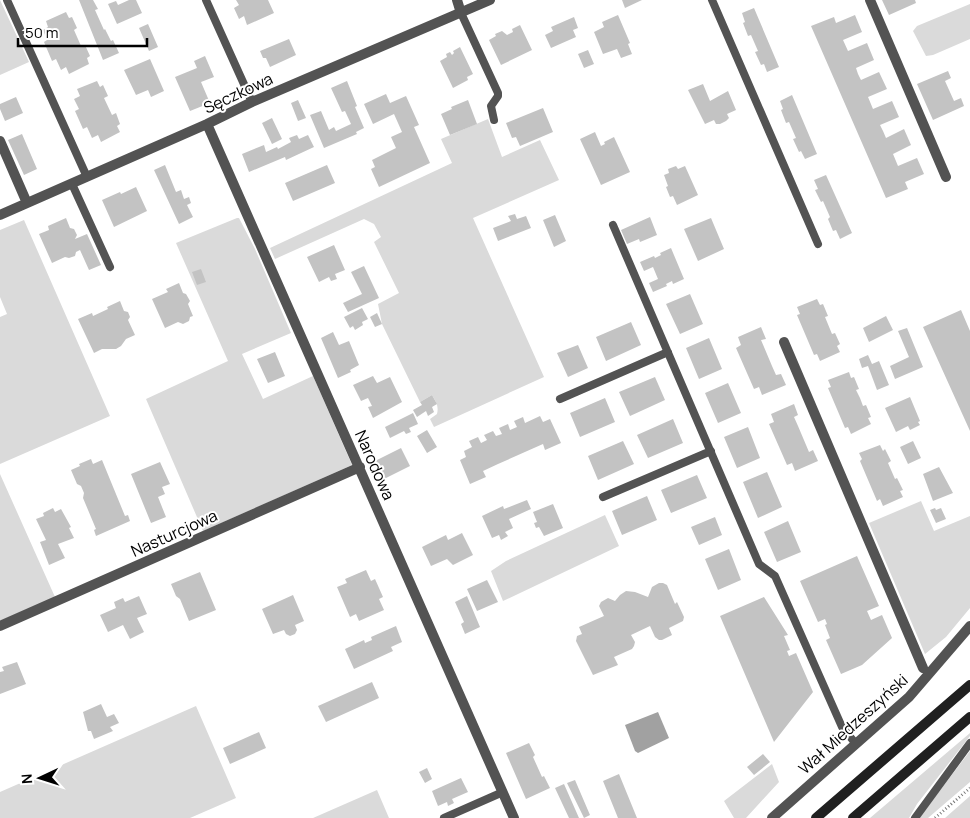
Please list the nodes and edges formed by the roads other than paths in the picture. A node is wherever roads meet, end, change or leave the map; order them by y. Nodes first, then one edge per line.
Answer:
1 (7, 0) edge
2 (206, 0) edge
3 (457, 0) edge
4 (490, 0) edge
5 (712, 0) edge
6 (870, 0) edge
7 (473, 4) edge
8 (461, 13) junction
9 (252, 102) junction
10 (494, 120) dead end
11 (207, 124) junction
12 (0, 141) edge
13 (87, 177) junction
14 (946, 177) dead end
15 (72, 184) junction
16 (28, 203) junction
17 (0, 215) edge
18 (613, 225) dead end
19 (818, 244) dead end
20 (110, 267) dead end
21 (784, 342) dead end
22 (668, 352) junction
23 (560, 399) dead end
24 (711, 451) junction
25 (360, 468) junction
26 (603, 497) dead end
27 (0, 626) edge
28 (969, 628) edge
29 (923, 668) dead end
30 (970, 685) edge
31 (970, 717) edge
32 (970, 743) edge
33 (856, 744) junction
34 (503, 792) junction
35 (444, 818) edge
36 (514, 818) edge
37 (772, 818) edge
38 (816, 818) edge
39 (853, 818) edge
40 (915, 818) edge

1 - 13 lane
2 - 9 lane
3 - 8 street
4 - 7 street, Sęczkowa
5 - 19 lane
6 - 14 street
7 - 8 street, Sęczkowa
8 - 9 street, Sęczkowa
8 - 10 lane
9 - 11 street, Sęczkowa
11 - 13 street, Sęczkowa
11 - 25 street, Narodowa
12 - 16 street
13 - 15 street, Sęczkowa
15 - 16 street, Sęczkowa
15 - 20 lane
16 - 17 street, Sęczkowa
18 - 22 lane
21 - 29 street
22 - 23 lane
22 - 24 lane
24 - 26 lane
24 - 33 lane
25 - 27 street, Nasturcjowa
25 - 34 street, Narodowa
28 - 33 street, Wał Miedzeszyński
30 - 38 main road
31 - 39 main road
32 - 40 lane
33 - 37 street, Wał Miedzeszyński
34 - 35 lane
34 - 36 street, Narodowa

